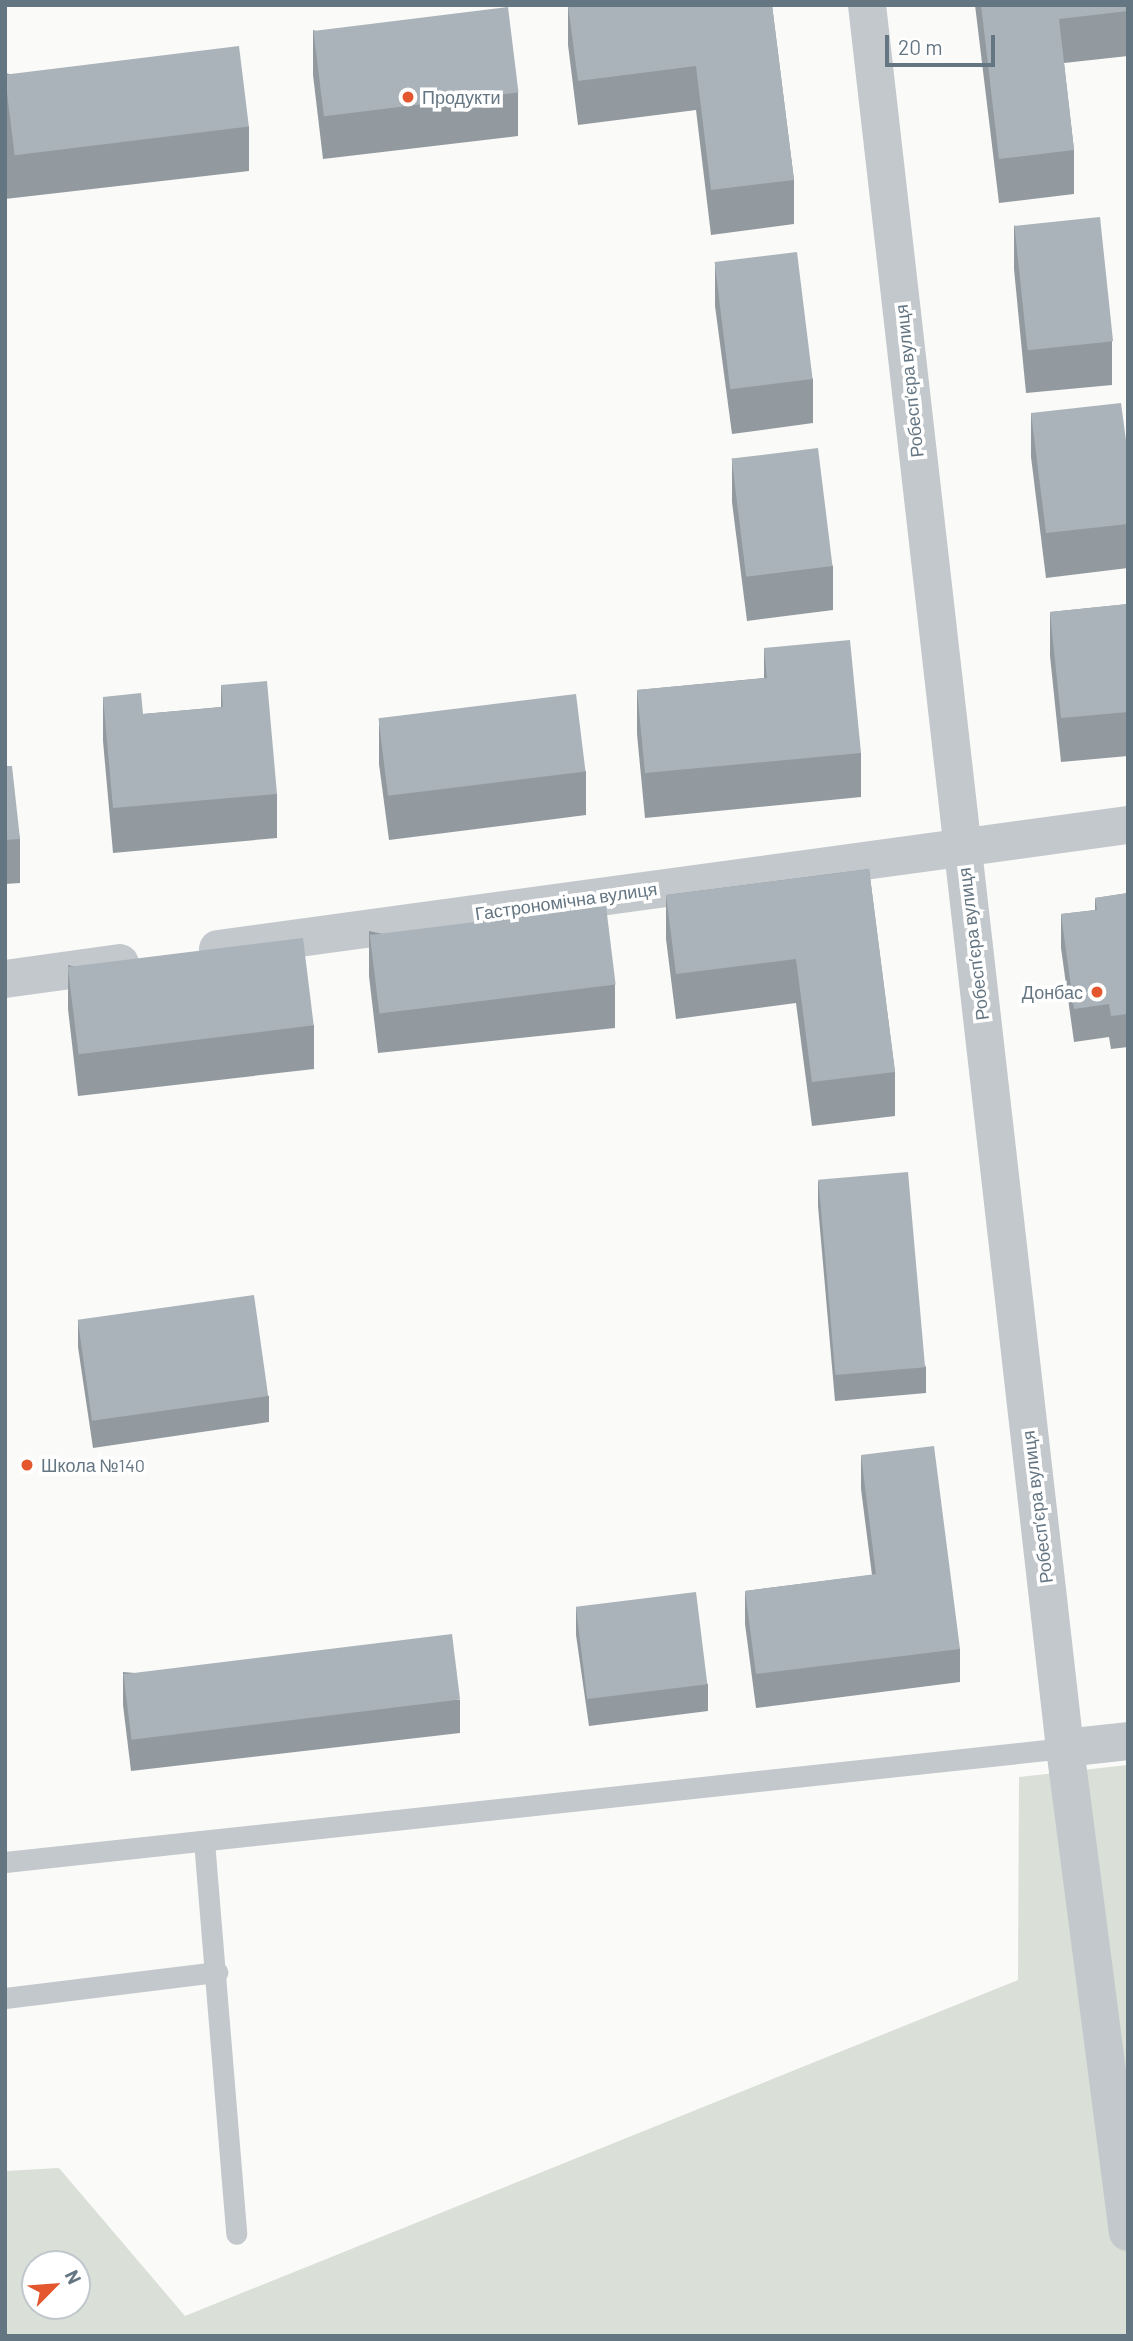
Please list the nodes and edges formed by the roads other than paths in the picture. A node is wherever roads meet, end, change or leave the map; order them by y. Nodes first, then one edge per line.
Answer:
1 (867, 5) edge
2 (1128, 825) edge
3 (962, 846) junction
4 (5, 979) edge
5 (1128, 1741) edge
6 (1065, 1748) junction
7 (204, 1841) junction
8 (5, 1862) edge
9 (217, 1972) junction
10 (5, 1998) edge
11 (1128, 2232) edge
12 (236, 2234) dead end

1 - 3 street, Робесп’єра вулиця
2 - 3 street, Гастрономічна вулиця
3 - 4 street, Гастрономічна вулиця
3 - 6 street, Робесп’єра вулиця
5 - 6 street
6 - 7 lane
6 - 11 street, Робесп’єра вулиця
7 - 8 lane
7 - 9 lane
9 - 10 lane
9 - 12 lane

